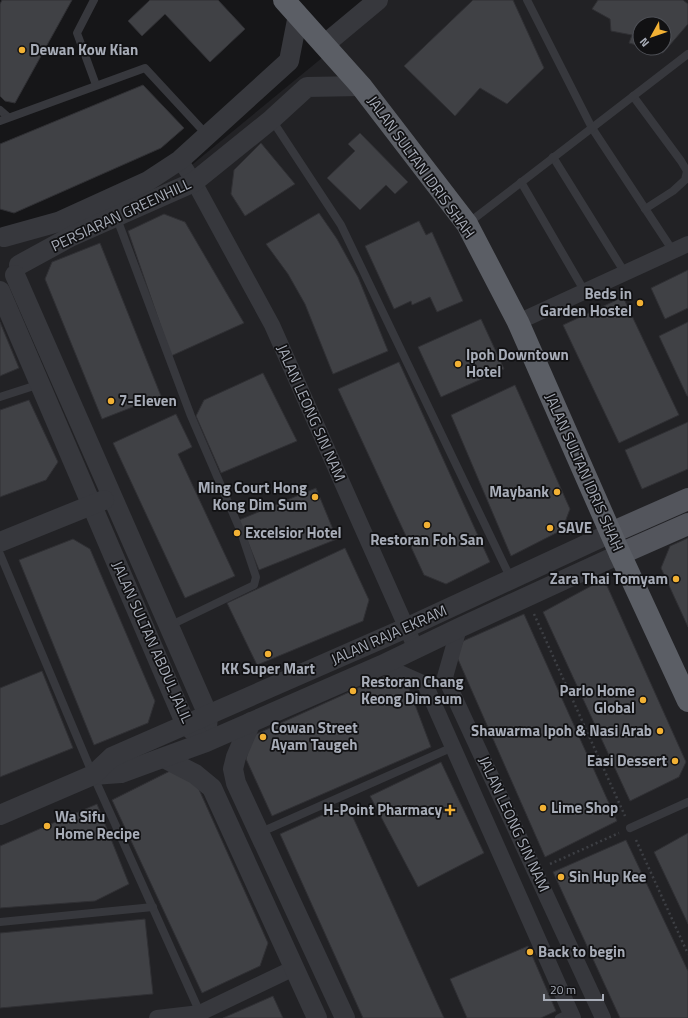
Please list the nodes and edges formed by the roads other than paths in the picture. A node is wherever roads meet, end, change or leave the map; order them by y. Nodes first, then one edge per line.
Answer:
1 (94, 0) edge
2 (378, 0) edge
3 (527, 0) edge
4 (291, 8) edge
5 (324, 45) junction
6 (688, 54) edge
7 (96, 86) junction
8 (361, 86) junction
9 (633, 96) junction
10 (0, 110) edge
11 (8, 117) junction
12 (272, 119) junction
13 (0, 121) edge
14 (592, 128) junction
15 (207, 136) junction
16 (553, 157) junction
17 (180, 160) junction
18 (194, 182) junction
19 (521, 182) junction
20 (645, 209) junction
21 (116, 216) junction
22 (467, 224) junction
23 (2, 236) edge
24 (688, 244) edge
25 (673, 251) junction
26 (625, 273) junction
27 (11, 275) edge
28 (0, 291) edge
29 (585, 292) junction
30 (518, 322) junction
31 (40, 384) junction
32 (0, 397) edge
33 (112, 497) junction
34 (688, 499) edge
35 (92, 504) junction
36 (688, 524) edge
37 (611, 533) junction
38 (0, 542) edge
39 (0, 554) edge
40 (620, 554) junction
41 (512, 580) junction
42 (169, 626) junction
43 (406, 628) junction
44 (459, 628) junction
45 (416, 649) junction
46 (382, 665) junction
47 (688, 701) edge
48 (208, 715) junction
49 (251, 722) junction
50 (186, 725) junction
51 (206, 742) junction
52 (453, 746) junction
53 (164, 758) junction
54 (93, 775) junction
55 (688, 802) edge
56 (0, 816) edge
57 (630, 828) road end
58 (259, 833) junction
59 (153, 908) junction
60 (0, 922) edge
61 (294, 968) junction
62 (201, 1016) edge
63 (568, 1016) edge
64 (157, 1018) edge
65 (317, 1018) edge
66 (345, 1018) edge
67 (603, 1018) edge

1 - 7 lane
2 - 5 street
3 - 14 lane
4 - 5 highway, JALAN SULTAN IDRIS SHAH
4 - 15 street, PERSIARAN GREENHILL
5 - 8 highway, JALAN SULTAN IDRIS SHAH
6 - 9 lane
7 - 11 lane
7 - 15 lane
8 - 12 street, PERSIARAN GREENHILL
8 - 22 highway, JALAN SULTAN IDRIS SHAH
9 - 14 lane
9 - 20 lane
10 - 11 lane
11 - 13 lane
12 - 18 street, PERSIARAN GREENHILL
12 - 41 lane
14 - 16 lane
14 - 20 lane
15 - 17 street, PERSIARAN GREENHILL
16 - 19 lane
16 - 26 lane
17 - 18 street, JALAN LEONG SIN NAM
17 - 23 street, PERSIARAN GREENHILL
18 - 21 street, PERSIARAN GREENHILL
18 - 43 street, JALAN LEONG SIN NAM
19 - 22 lane
19 - 29 lane
20 - 25 lane
21 - 27 street, PERSIARAN GREENHILL
21 - 42 lane
22 - 30 highway, JALAN SULTAN IDRIS SHAH
23 - 27 street, JALAN SULTAN ABDUL JALIL
24 - 25 street
25 - 26 street
26 - 29 street
27 - 33 street, JALAN SULTAN ABDUL JALIL
28 - 31 street, JALAN SULTAN ABDUL JALIL
29 - 30 street
30 - 37 highway, JALAN SULTAN IDRIS SHAH
31 - 32 lane
31 - 35 street, JALAN SULTAN ABDUL JALIL
33 - 35 street
33 - 42 street, JALAN SULTAN ABDUL JALIL
34 - 37 main road, JALAN RAJA EKRAM
35 - 38 street
35 - 50 street, JALAN SULTAN ABDUL JALIL
36 - 40 main road, JALAN RAJA EKRAM
37 - 40 highway, JALAN SULTAN IDRIS SHAH
37 - 41 street, JALAN RAJA EKRAM
39 - 54 lane
40 - 44 street, JALAN RAJA EKRAM
40 - 47 highway, JALAN SULTAN IDRIS SHAH
41 - 43 street, JALAN RAJA EKRAM
42 - 48 street, JALAN SULTAN ABDUL JALIL
43 - 45 street, JALAN LEONG SIN NAM
43 - 48 street, JALAN RAJA EKRAM
44 - 45 street, JALAN RAJA EKRAM
44 - 67 street, JALAN LEONG SIN NAM
45 - 46 street, JALAN RAJA EKRAM
46 - 49 street, JALAN RAJA EKRAM
46 - 52 street, JALAN LEONG SIN NAM
48 - 50 street, JALAN RAJA EKRAM
48 - 51 street, JALAN SULTAN ABDUL JALIL
49 - 51 street, JALAN RAJA EKRAM
49 - 58 street
50 - 51 street, JALAN SULTAN ABDUL JALIL
50 - 54 street, JALAN RAJA EKRAM
51 - 53 street, JALAN RAJA EKRAM
52 - 58 lane
52 - 63 street, JALAN LEONG SIN NAM
53 - 54 street, JALAN RAJA EKRAM
53 - 61 street
54 - 56 street, JALAN RAJA EKRAM
54 - 59 lane
55 - 57 lane
58 - 66 street
59 - 60 lane
59 - 62 lane
61 - 62 street
61 - 65 street
62 - 64 street

